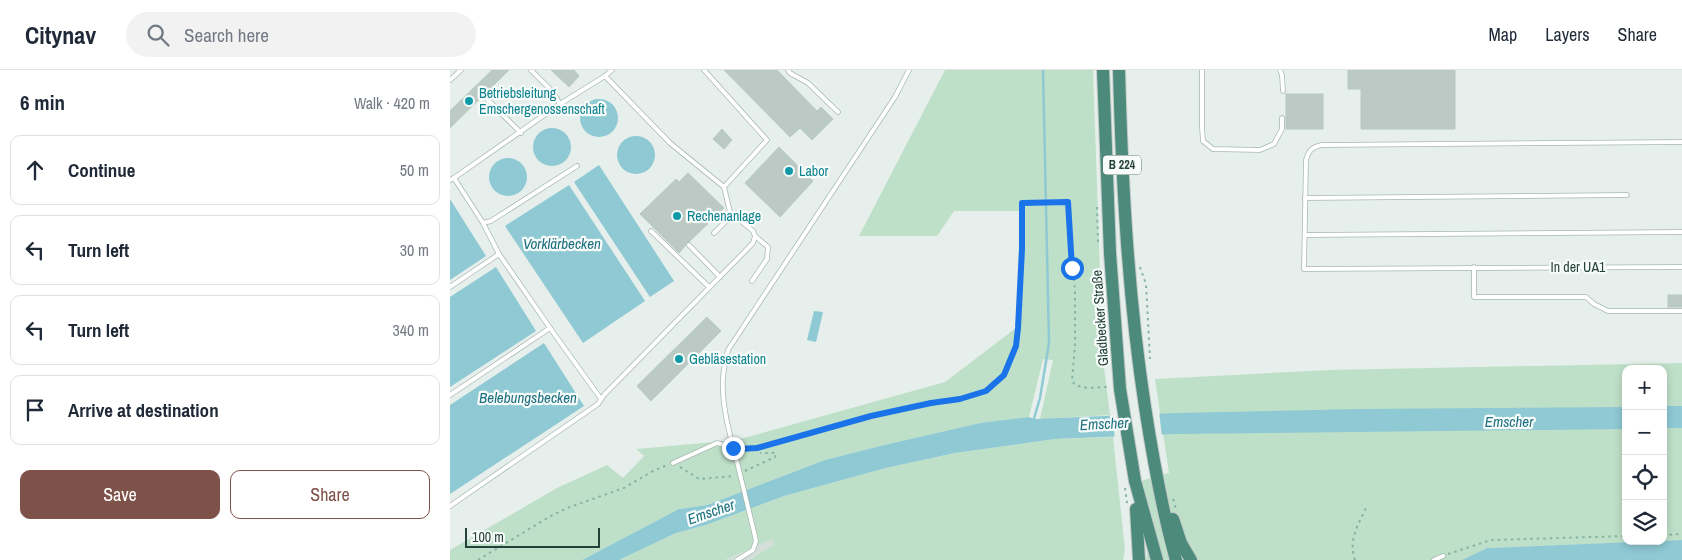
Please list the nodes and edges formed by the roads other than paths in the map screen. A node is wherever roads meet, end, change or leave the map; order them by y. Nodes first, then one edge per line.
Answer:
1 (461, 70) edge
2 (531, 70) edge
3 (612, 70) edge
4 (704, 70) edge
5 (788, 70) edge
6 (909, 70) edge
7 (1103, 70) edge
8 (1119, 70) edge
9 (1202, 70) edge
10 (1280, 70) edge
11 (605, 76) junction
12 (450, 80) edge
13 (1283, 91) dead end
14 (488, 100) dead end
15 (560, 104) junction
16 (838, 112) dead end
17 (1282, 118) dead end
18 (521, 133) junction
19 (1682, 142) edge
20 (577, 166) dead end
21 (452, 179) edge
22 (724, 187) junction
23 (1627, 195) dead end
24 (1305, 198) junction
25 (733, 214) junction
26 (483, 223) junction
27 (651, 231) dead end
28 (1682, 232) edge
29 (714, 233) dead end
30 (1305, 235) junction
31 (756, 236) junction
32 (689, 245) dead end
33 (499, 254) junction
34 (1474, 267) junction
35 (1682, 267) edge
36 (720, 276) junction
37 (752, 281) dead end
38 (450, 287) edge
39 (709, 287) junction
40 (1682, 311) edge
41 (550, 328) junction
42 (450, 395) edge
43 (601, 400) junction
44 (733, 448) junction
45 (757, 448) road end
46 (1152, 454) junction
47 (673, 463) road end
48 (1135, 481) junction
49 (450, 506) edge
50 (1443, 556) road end
51 (737, 560) edge
52 (1139, 560) edge
53 (1157, 560) edge
54 (1176, 560) edge
55 (1191, 560) edge
56 (1434, 560) edge

1 - 12 lane
2 - 15 lane
3 - 11 lane
4 - 22 lane
5 - 16 lane
6 - 44 lane
7 - 48 highway, Gladbecker Straße / B 224
8 - 46 highway, B 224
9 - 17 lane
10 - 13 lane
11 - 15 lane
11 - 22 lane
14 - 18 lane
15 - 18 lane
18 - 21 lane
19 - 24 lane
20 - 26 lane
21 - 26 lane
22 - 25 lane
23 - 24 lane
24 - 30 lane
25 - 29 lane
25 - 31 lane
26 - 33 lane
27 - 39 lane
28 - 30 lane
30 - 34 lane, In der UA1
31 - 36 lane
31 - 37 lane
32 - 36 lane
33 - 38 lane
33 - 41 lane
34 - 35 lane, In der UA1
34 - 40 lane
36 - 39 lane
39 - 43 lane
41 - 42 lane
41 - 43 lane
43 - 49 lane
44 - 45 lane
44 - 47 lane
44 - 51 lane, bridge
46 - 54 highway, B 224
46 - 55 highway
48 - 52 highway
48 - 53 highway, Gladbecker Straße / B 224
50 - 56 lane

